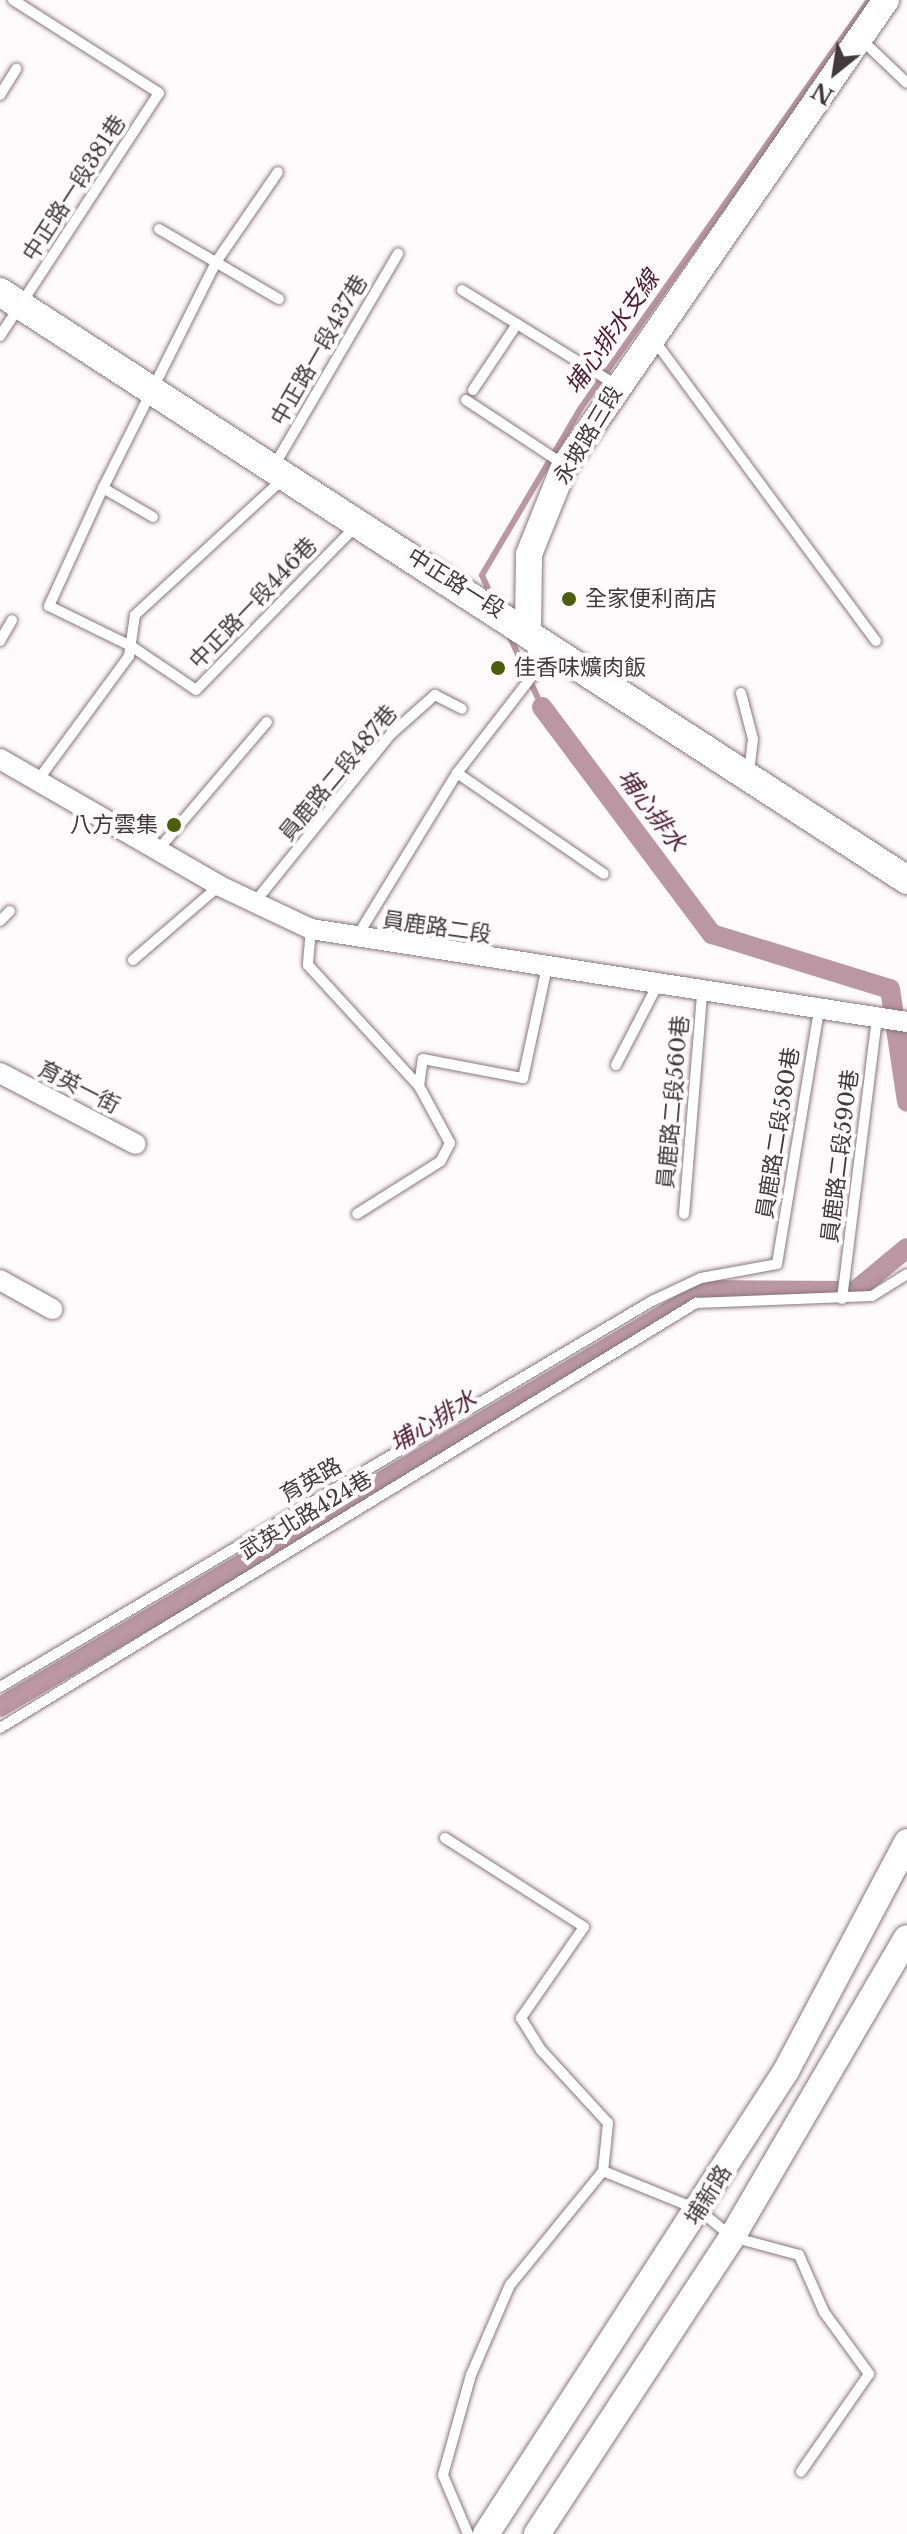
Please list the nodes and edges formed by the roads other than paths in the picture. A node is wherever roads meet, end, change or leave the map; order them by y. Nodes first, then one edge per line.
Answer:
1 (13, 0) edge
2 (877, 7) edge
3 (860, 37) junction
4 (16, 69) dead end
5 (907, 83) edge
6 (0, 95) edge
7 (278, 172) dead end
8 (159, 229) dead end
9 (398, 254) dead end
10 (216, 262) junction
11 (462, 290) dead end
12 (11, 299) edge
13 (279, 299) dead end
14 (517, 324) junction
15 (0, 336) edge
16 (652, 337) junction
17 (618, 386) junction
18 (152, 389) junction
19 (473, 390) dead end
20 (466, 400) dead end
21 (565, 465) junction
22 (280, 471) junction
23 (103, 488) junction
24 (153, 517) dead end
25 (360, 522) junction
26 (12, 620) dead end
27 (528, 629) junction
28 (0, 641) edge
29 (876, 641) dead end
30 (131, 646) junction
31 (741, 693) dead end
32 (462, 709) dead end
33 (267, 722) dead end
34 (0, 759) edge
35 (457, 773) junction
36 (749, 775) junction
37 (38, 780) junction
38 (158, 850) junction
39 (604, 874) dead end
40 (907, 880) edge
41 (220, 886) junction
42 (254, 903) junction
43 (10, 911) dead end
44 (0, 921) edge
45 (311, 929) junction
46 (356, 939) junction
47 (133, 960) dead end
48 (547, 967) junction
49 (657, 986) junction
50 (702, 994) junction
51 (819, 1009) junction
52 (877, 1018) junction
53 (907, 1022) edge
54 (616, 1065) dead end
55 (0, 1073) edge
56 (419, 1086) junction
57 (136, 1144) dead end
58 (357, 1214) dead end
59 (684, 1214) dead end
60 (777, 1264) joint
61 (907, 1274) edge
62 (0, 1280) edge
63 (842, 1299) junction
64 (52, 1309) dead end
65 (0, 1687) edge
66 (0, 1728) edge
67 (445, 1838) dead end
68 (907, 1842) edge
69 (907, 1938) edge
70 (603, 2171) junction
71 (699, 2210) junction
72 (732, 2237) junction
73 (801, 2472) dead end
74 (468, 2534) edge
75 (486, 2534) edge
76 (537, 2534) edge

1 - 12 lane, 中正路一段381巷
2 - 3 street, 永坡路三段
3 - 5 lane
3 - 16 street, 永坡路三段
4 - 6 lane
7 - 10 lane
8 - 10 lane
9 - 22 lane, 中正路一段437巷
10 - 13 lane
10 - 18 lane
11 - 14 lane
12 - 15 lane, 中正路一段381巷
12 - 18 main road, 中正路一段
14 - 17 lane
14 - 19 lane
16 - 17 street, 永坡路三段
16 - 29 lane
17 - 21 street, 永坡路三段
18 - 22 main road, 中正路一段
18 - 23 lane
20 - 21 lane
21 - 27 street, 永坡路三段
22 - 25 main road, 中正路一段
22 - 30 lane, 中正路一段437巷
23 - 24 lane
23 - 30 lane
25 - 27 main road, 中正路一段
25 - 30 lane, 中正路一段446巷
26 - 28 lane
27 - 35 lane, 永坡路三段
27 - 36 main road, 中正路一段
30 - 37 lane, 中正路一段437巷
31 - 36 lane
32 - 42 lane, 員鹿路二段487巷
33 - 38 lane
34 - 37 street, 員鹿路二段
35 - 39 lane
35 - 46 lane, 永坡路三段
36 - 40 main road, 中正路一段
37 - 38 street, 員鹿路二段
38 - 41 street, 員鹿路二段
41 - 42 street, 員鹿路二段
41 - 47 lane
42 - 45 street, 員鹿路二段
43 - 44 lane
45 - 46 street, 員鹿路二段
45 - 56 lane
46 - 48 street, 員鹿路二段
48 - 49 street, 員鹿路二段
48 - 56 lane
49 - 50 street, 員鹿路二段
49 - 54 lane
50 - 51 street, 員鹿路二段
50 - 59 lane, 員鹿路二段560巷
51 - 52 street, 員鹿路二段
51 - 60 lane, 員鹿路二段580巷
52 - 53 street, 員鹿路二段
52 - 63 lane, 員鹿路二段590巷
55 - 57 street, 育英一街
56 - 58 lane
60 - 65 lane, 育英路
61 - 63 lane, 武英北路424巷
62 - 64 street
63 - 66 lane, 武英北路424巷
67 - 70 lane
68 - 71 street, 埔新路
69 - 72 street, 埔新路
70 - 71 lane
70 - 74 lane
71 - 72 lane
71 - 75 street, 埔新路
72 - 73 lane
72 - 76 street, 埔新路

